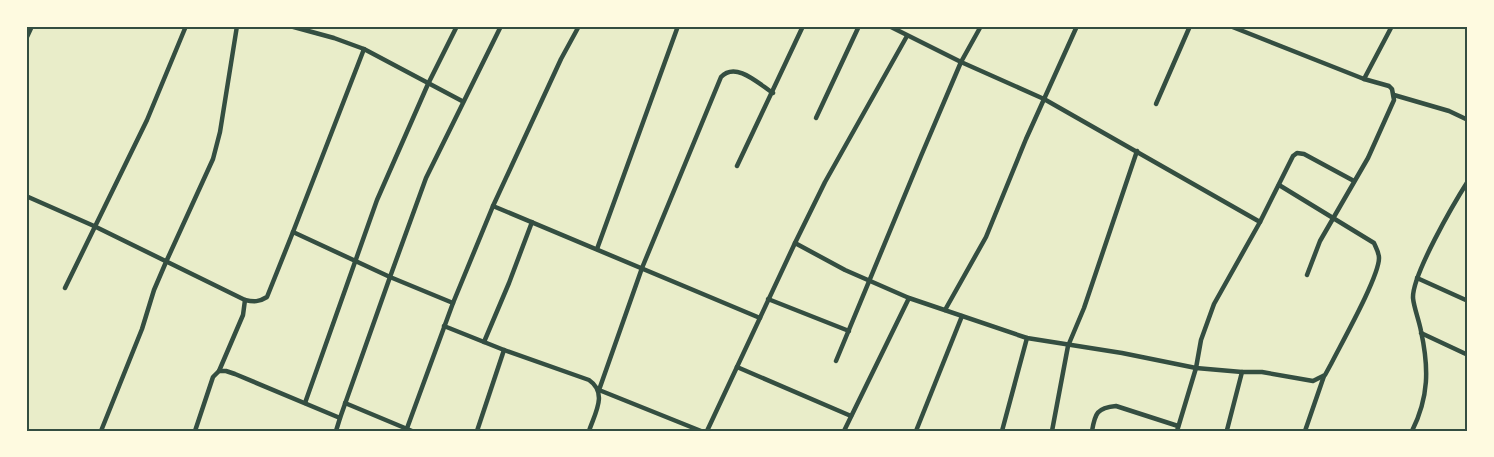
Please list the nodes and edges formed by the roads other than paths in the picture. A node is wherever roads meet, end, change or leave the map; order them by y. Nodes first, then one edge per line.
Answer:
1 (32, 26) edge
2 (186, 26) edge
3 (237, 26) edge
4 (290, 26) edge
5 (457, 26) edge
6 (501, 26) edge
7 (579, 26) edge
8 (678, 26) edge
9 (803, 26) edge
10 (859, 26) edge
11 (889, 26) edge
12 (981, 26) edge
13 (1076, 26) edge
14 (1190, 26) edge
15 (1230, 26) edge
16 (1392, 26) edge
17 (907, 36) junction
18 (26, 39) edge
19 (364, 49) junction
20 (962, 62) junction
21 (1364, 79) junction
22 (428, 84) junction
23 (773, 93) junction
24 (1394, 94) junction
25 (1044, 99) junction
26 (462, 101) junction
27 (1156, 104) dead end
28 (816, 118) dead end
29 (1468, 120) edge
30 (1138, 152) junction
31 (737, 166) dead end
32 (1354, 181) junction
33 (1468, 181) edge
34 (1279, 185) junction
35 (26, 196) edge
36 (493, 206) junction
37 (1333, 218) junction
38 (532, 222) junction
39 (1260, 222) junction
40 (94, 226) junction
41 (293, 232) junction
42 (795, 243) junction
43 (597, 249) junction
44 (355, 261) junction
45 (166, 262) junction
46 (642, 268) junction
47 (1306, 275) dead end
48 (390, 278) junction
49 (1417, 278) junction
50 (869, 281) junction
51 (65, 288) dead end
52 (909, 298) junction
53 (768, 299) junction
54 (245, 300) junction
55 (1468, 301) edge
56 (453, 303) junction
57 (945, 310) junction
58 (962, 316) junction
59 (760, 318) junction
60 (444, 326) junction
61 (849, 330) junction
62 (1422, 333) junction
63 (1027, 338) junction
64 (484, 342) junction
65 (1068, 346) junction
66 (504, 350) junction
67 (1468, 355) edge
68 (836, 361) dead end
69 (737, 367) junction
70 (1196, 368) junction
71 (219, 371) junction
72 (1242, 372) junction
73 (1325, 375) junction
74 (599, 390) junction
75 (305, 403) junction
76 (344, 403) junction
77 (851, 416) junction
78 (340, 418) junction
79 (1178, 428) edge
80 (408, 430) edge
81 (1227, 430) edge
82 (101, 431) edge
83 (195, 431) edge
84 (336, 431) edge
85 (477, 431) edge
86 (589, 431) edge
87 (701, 431) edge
88 (708, 431) edge
89 (844, 431) edge
90 (916, 431) edge
91 (1002, 431) edge
92 (1052, 431) edge
93 (1092, 431) edge
94 (1305, 431) edge
95 (1412, 431) edge

1 - 18 street
2 - 40 street
3 - 45 street
4 - 19 street
5 - 22 street
6 - 26 street
7 - 36 street
8 - 43 street
9 - 23 street
10 - 28 street
11 - 17 street
12 - 20 street
13 - 25 street
14 - 27 street
15 - 21 street
16 - 21 street
17 - 20 street
17 - 42 street
19 - 22 street
19 - 41 street
20 - 25 street
20 - 50 street
21 - 24 street
22 - 26 street
22 - 44 street
23 - 31 street
23 - 46 street
24 - 29 street
24 - 32 street
25 - 30 street
25 - 57 street
26 - 48 street
30 - 39 street
30 - 65 street
32 - 34 street
32 - 37 street
33 - 49 street
34 - 37 street
34 - 39 street
35 - 40 street
36 - 38 street
36 - 56 street
37 - 47 street
37 - 73 street
38 - 43 street
38 - 64 street
39 - 70 street
40 - 45 street
40 - 51 street
41 - 44 street
41 - 54 street
42 - 50 street
42 - 53 street
43 - 46 street
44 - 48 street
44 - 75 street
45 - 54 street
45 - 82 street
46 - 59 street
46 - 74 street
48 - 56 street
48 - 76 street
49 - 55 street
49 - 62 street
50 - 52 street
50 - 61 street
52 - 57 street
52 - 77 street
53 - 59 street
53 - 61 street
54 - 71 street
56 - 60 street
57 - 58 street
58 - 63 street
58 - 90 street
59 - 69 street
60 - 64 street
60 - 80 street
61 - 68 street
62 - 67 street
62 - 95 street
63 - 65 street
63 - 91 street
64 - 66 street
65 - 70 street
65 - 92 street
66 - 74 street
66 - 85 street
69 - 77 street
69 - 88 street
70 - 72 street
70 - 79 street
71 - 75 street
71 - 83 street
72 - 73 street
72 - 81 street
73 - 94 street
74 - 86 street
74 - 87 street
75 - 78 street
76 - 78 street
76 - 80 street
77 - 89 street
78 - 84 street
79 - 93 street

